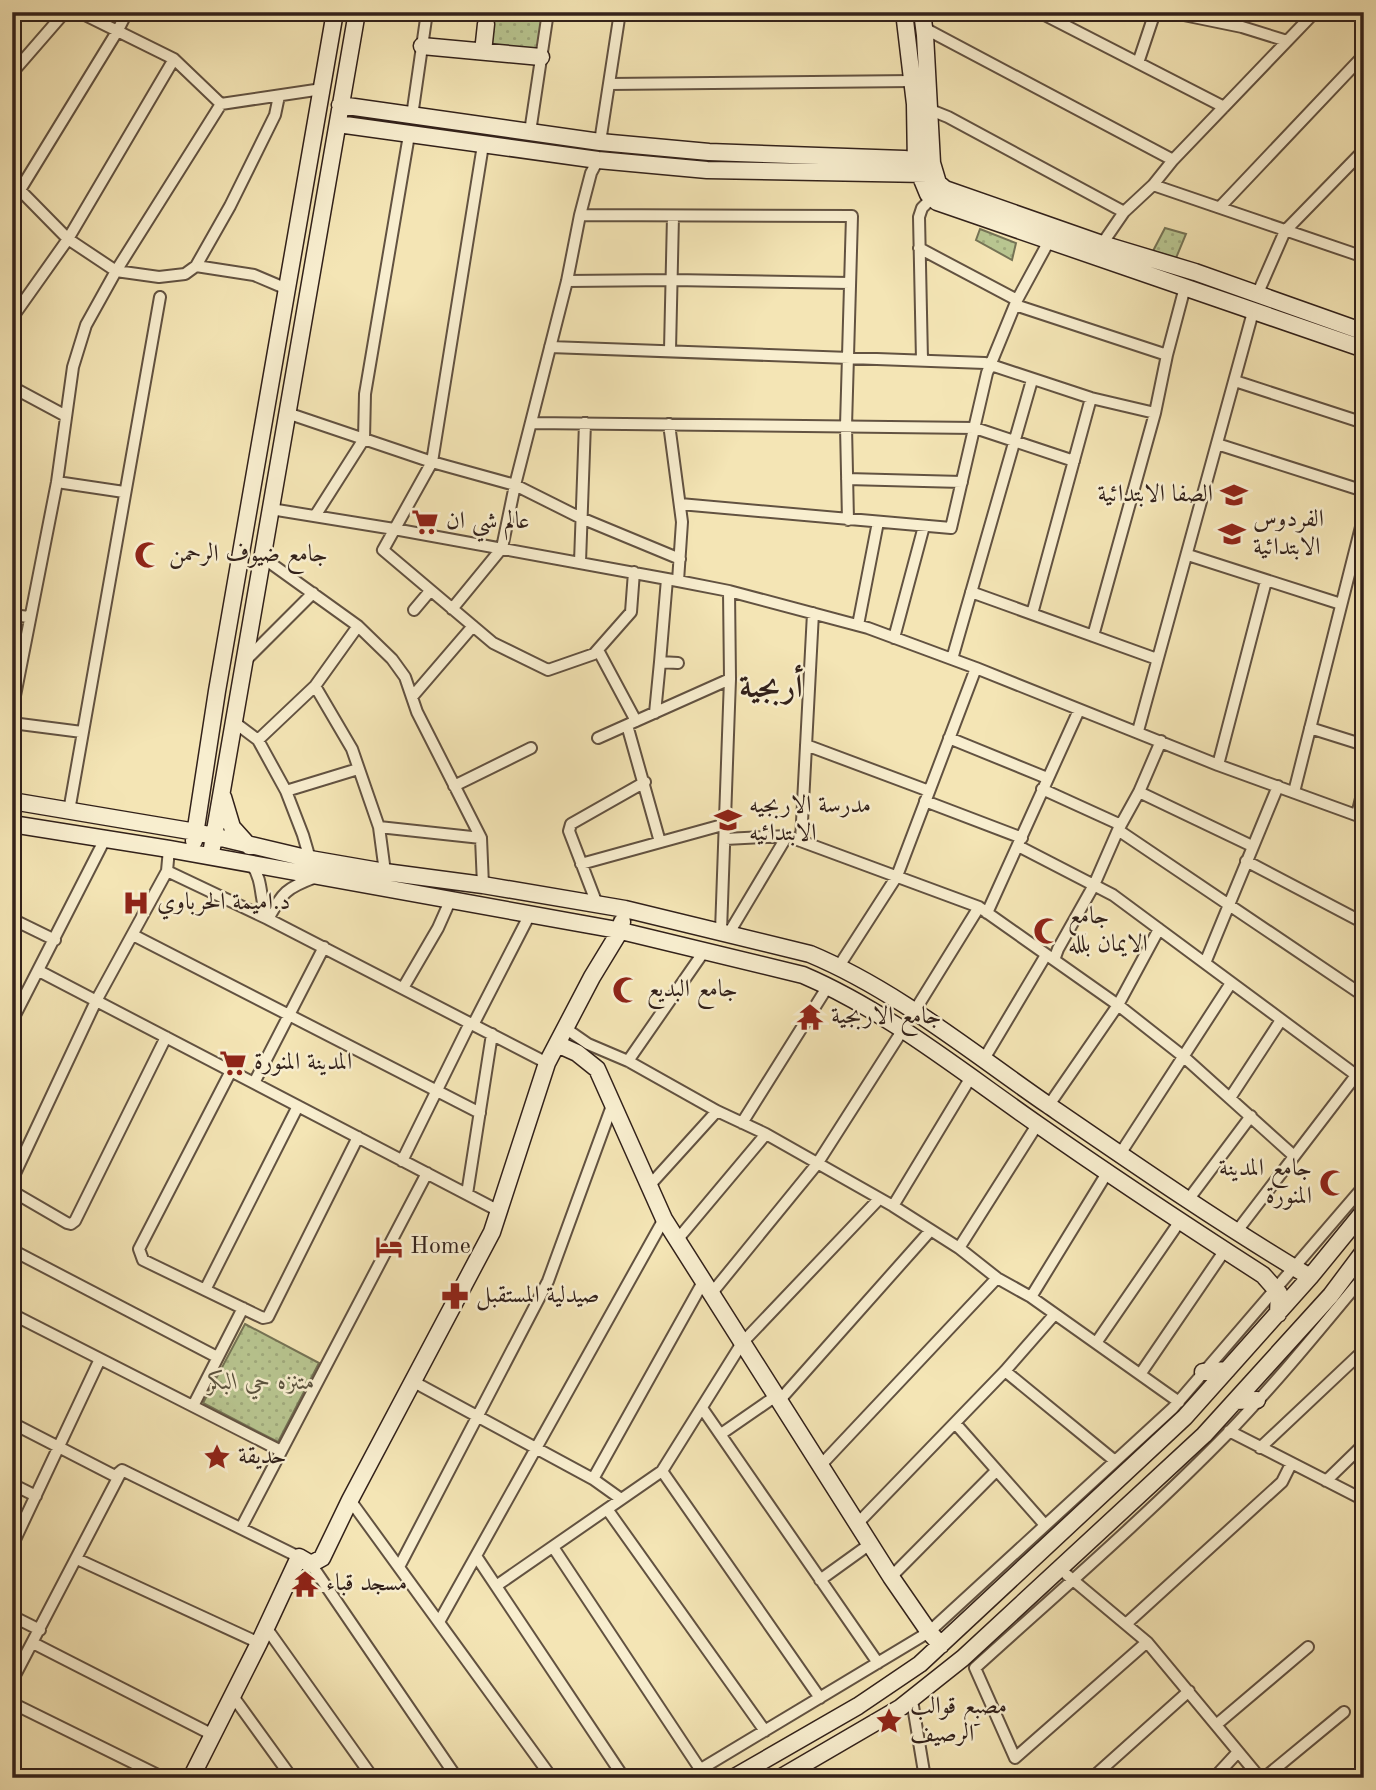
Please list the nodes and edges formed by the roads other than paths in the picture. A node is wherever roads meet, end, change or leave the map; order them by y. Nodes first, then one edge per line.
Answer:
1 (65, 12) edge
2 (79, 12) edge
3 (127, 12) edge
4 (357, 12) edge
5 (427, 12) edge
6 (548, 12) edge
7 (760, 12) edge
8 (778, 12) edge
9 (904, 12) edge
10 (1155, 12) edge
11 (1169, 12) edge
12 (1315, 12) edge
13 (331, 13) edge
14 (620, 13) edge
15 (697, 13) edge
16 (1044, 13) edge
17 (923, 20) edge
18 (486, 23) dead end
19 (118, 30) junction
20 (1287, 41) junction
21 (422, 46) junction
22 (483, 52) junction
23 (1364, 55) edge
24 (541, 57) junction
25 (174, 59) junction
26 (1138, 63) junction
27 (12, 73) edge
28 (913, 81) junction
29 (609, 85) junction
30 (323, 89) junction
31 (279, 96) junction
32 (221, 104) junction
33 (340, 106) junction
34 (1224, 107) junction
35 (928, 109) junction
36 (412, 117) junction
37 (338, 124) junction
38 (530, 132) junction
39 (409, 135) junction
40 (600, 142) junction
41 (483, 145) junction
42 (1364, 150) edge
43 (598, 160) junction
44 (1174, 160) junction
45 (926, 168) junction
46 (1153, 185) junction
47 (16, 186) edge
48 (932, 198) junction
49 (12, 203) edge
50 (1220, 206) junction
51 (1124, 212) junction
52 (580, 215) junction
53 (673, 216) junction
54 (1285, 232) junction
55 (68, 239) junction
56 (1049, 241) junction
57 (1073, 242) junction
58 (1102, 244) junction
59 (919, 248) junction
60 (1362, 253) edge
61 (196, 266) junction
62 (116, 271) junction
63 (672, 280) junction
64 (567, 281) junction
65 (850, 283) junction
66 (1185, 287) junction
67 (287, 289) junction
68 (1257, 295) junction
69 (160, 297) dead end
70 (1016, 303) junction
71 (1253, 312) junction
72 (12, 318) edge
73 (1364, 332) edge
74 (550, 347) junction
75 (1364, 348) edge
76 (670, 350) junction
77 (1167, 355) junction
78 (848, 359) junction
79 (922, 360) junction
80 (991, 365) junction
81 (272, 375) junction
82 (294, 377) junction
83 (1032, 380) junction
84 (1235, 381) junction
85 (12, 387) edge
86 (1091, 398) junction
87 (1155, 413) junction
88 (66, 416) junction
89 (286, 419) junction
90 (264, 420) junction
91 (1364, 422) edge
92 (531, 423) junction
93 (585, 423) junction
94 (669, 424) junction
95 (846, 426) junction
96 (975, 428) junction
97 (364, 439) junction
98 (1015, 441) junction
99 (1217, 444) junction
100 (1074, 461) junction
101 (432, 462) junction
102 (847, 479) junction
103 (57, 482) junction
104 (962, 482) junction
105 (515, 485) junction
106 (124, 492) junction
107 (1364, 492) edge
108 (680, 504) junction
109 (271, 509) junction
110 (1364, 515) edge
111 (315, 516) junction
112 (581, 518) junction
113 (848, 520) junction
114 (878, 523) junction
115 (924, 526) junction
116 (394, 529) junction
117 (502, 548) junction
118 (1188, 555) junction
119 (1359, 555) edge
120 (262, 557) junction
121 (680, 559) junction
122 (580, 562) junction
123 (634, 572) junction
124 (672, 580) junction
125 (1266, 581) junction
126 (430, 591) junction
127 (729, 591) junction
128 (971, 592) junction
129 (313, 593) junction
130 (1341, 604) junction
131 (452, 609) junction
132 (414, 610) dead end
133 (813, 613) junction
134 (1032, 614) junction
135 (12, 615) edge
136 (29, 617) junction
137 (858, 625) junction
138 (358, 626) junction
139 (473, 626) junction
140 (1093, 636) junction
141 (894, 638) junction
142 (598, 650) junction
143 (17, 655) edge
144 (952, 659) junction
145 (1157, 659) junction
146 (244, 662) junction
147 (660, 662) junction
148 (678, 663) dead end
149 (975, 668) junction
150 (730, 680) junction
151 (315, 686) junction
152 (412, 698) junction
153 (1079, 710) junction
154 (12, 711) edge
155 (655, 713) junction
156 (234, 722) junction
157 (12, 723) edge
158 (632, 723) junction
159 (1310, 728) junction
160 (1138, 731) junction
161 (82, 732) junction
162 (598, 738) dead end
163 (949, 738) junction
164 (258, 740) junction
165 (1161, 741) junction
166 (806, 745) junction
167 (1364, 745) edge
168 (531, 748) dead end
169 (208, 749) junction
170 (228, 752) junction
171 (1218, 765) junction
172 (358, 769) junction
173 (645, 782) junction
174 (1045, 783) junction
175 (454, 786) junction
176 (1278, 786) junction
177 (1364, 786) edge
178 (222, 789) junction
179 (286, 791) junction
180 (1139, 792) junction
181 (1294, 792) junction
182 (201, 796) junction
183 (927, 796) junction
184 (12, 801) edge
185 (69, 811) junction
186 (1360, 816) edge
187 (12, 824) edge
188 (726, 824) junction
189 (155, 825) junction
190 (379, 827) junction
191 (1119, 827) junction
192 (196, 832) junction
193 (787, 836) junction
194 (214, 838) junction
195 (481, 838) junction
196 (105, 839) junction
197 (725, 839) junction
198 (801, 841) junction
199 (660, 842) junction
200 (1020, 842) junction
201 (249, 846) junction
202 (1252, 846) junction
203 (169, 849) junction
204 (192, 854) junction
205 (210, 857) junction
206 (310, 859) junction
207 (1246, 861) junction
208 (580, 864) junction
209 (252, 865) junction
210 (167, 871) junction
211 (385, 872) junction
212 (897, 876) junction
213 (318, 877) junction
214 (483, 885) junction
215 (1094, 886) junction
216 (450, 901) junction
217 (1228, 904) junction
218 (597, 905) junction
219 (625, 909) junction
220 (983, 910) junction
221 (529, 916) junction
222 (12, 919) edge
223 (268, 919) junction
224 (1364, 923) edge
225 (1159, 929) junction
226 (620, 932) junction
227 (725, 932) junction
228 (133, 935) junction
229 (55, 940) junction
230 (324, 947) junction
231 (705, 950) junction
232 (1050, 957) junction
233 (1205, 963) junction
234 (839, 966) junction
235 (39, 971) junction
236 (1231, 983) junction
237 (828, 986) junction
238 (403, 988) junction
239 (1364, 996) edge
240 (96, 1000) junction
241 (1118, 1005) junction
242 (914, 1012) junction
243 (288, 1014) junction
244 (1281, 1020) junction
245 (12, 1021) edge
246 (472, 1024) junction
247 (565, 1028) junction
248 (902, 1031) junction
249 (492, 1034) junction
250 (166, 1037) junction
251 (557, 1044) junction
252 (1184, 1057) junction
253 (984, 1059) junction
254 (628, 1062) junction
255 (547, 1063) junction
256 (1364, 1065) edge
257 (231, 1071) junction
258 (1356, 1075) junction
259 (971, 1077) junction
260 (254, 1083) junction
261 (436, 1090) junction
262 (1230, 1098) junction
263 (613, 1103) junction
264 (1049, 1105) junction
265 (298, 1106) junction
266 (717, 1111) junction
267 (480, 1113) junction
268 (1251, 1116) junction
269 (742, 1123) junction
270 (1037, 1125) junction
271 (766, 1134) junction
272 (358, 1138) junction
273 (1120, 1154) junction
274 (1294, 1156) junction
275 (402, 1161) junction
276 (817, 1164) junction
277 (427, 1173) junction
278 (1107, 1173) junction
279 (12, 1180) edge
280 (649, 1186) junction
281 (1364, 1186) edge
282 (12, 1191) edge
283 (467, 1194) junction
284 (879, 1199) junction
285 (1188, 1200) junction
286 (893, 1206) junction
287 (499, 1211) junction
288 (1364, 1212) edge
289 (664, 1219) junction
290 (1180, 1221) junction
291 (930, 1231) junction
292 (1243, 1236) junction
293 (677, 1240) junction
294 (959, 1248) junction
295 (12, 1250) edge
296 (1364, 1251) edge
297 (1231, 1255) junction
298 (1294, 1267) junction
299 (1364, 1276) edge
300 (1310, 1277) junction
301 (997, 1278) junction
302 (707, 1288) junction
303 (1276, 1288) junction
304 (205, 1290) junction
305 (1031, 1297) junction
306 (243, 1308) junction
307 (12, 1314) edge
308 (1278, 1314) junction
309 (1054, 1315) junction
310 (742, 1343) junction
311 (1096, 1343) junction
312 (1364, 1350) edge
313 (217, 1357) junction
314 (100, 1359) junction
315 (1227, 1370) junction
316 (1004, 1371) junction
317 (1203, 1372) junction
318 (1142, 1373) junction
319 (414, 1382) junction
320 (778, 1399) junction
321 (1257, 1400) junction
322 (1235, 1401) junction
323 (193, 1406) junction
324 (702, 1408) junction
325 (1182, 1409) junction
326 (478, 1418) junction
327 (12, 1423) edge
328 (955, 1423) junction
329 (1229, 1431) junction
330 (720, 1434) junction
331 (1204, 1436) junction
332 (1364, 1444) edge
333 (60, 1446) junction
334 (1260, 1448) junction
335 (535, 1450) junction
336 (281, 1451) junction
337 (1115, 1461) junction
338 (1292, 1464) junction
339 (820, 1466) junction
340 (122, 1470) junction
341 (662, 1471) junction
342 (996, 1471) junction
343 (593, 1479) junction
344 (1326, 1481) junction
345 (13, 1486) edge
346 (36, 1496) junction
347 (621, 1499) junction
348 (350, 1500) junction
349 (1364, 1500) edge
350 (607, 1509) junction
351 (857, 1524) junction
352 (1045, 1525) junction
353 (241, 1528) junction
354 (870, 1544) junction
355 (12, 1546) edge
356 (553, 1547) junction
357 (476, 1556) junction
358 (76, 1559) junction
359 (305, 1561) junction
360 (399, 1567) junction
361 (1067, 1575) junction
362 (891, 1577) junction
363 (820, 1580) junction
364 (496, 1586) junction
365 (12, 1616) edge
366 (439, 1622) junction
367 (1126, 1624) junction
368 (265, 1626) junction
369 (40, 1630) junction
370 (929, 1632) junction
371 (1147, 1642) junction
372 (33, 1643) junction
373 (259, 1643) junction
374 (941, 1645) junction
375 (1308, 1647) dead end
376 (878, 1663) junction
377 (12, 1681) edge
378 (1189, 1691) junction
379 (232, 1695) junction
380 (820, 1698) junction
381 (12, 1703) edge
382 (913, 1706) dead end
383 (1344, 1712) dead end
384 (1216, 1724) junction
385 (765, 1731) junction
386 (213, 1735) junction
387 (1238, 1752) junction
388 (700, 1769) junction
389 (550, 1774) edge
390 (195, 1775) edge
391 (164, 1778) edge
392 (292, 1778) edge
393 (373, 1778) edge
394 (457, 1778) edge
395 (537, 1778) edge
396 (624, 1778) edge
397 (686, 1778) edge
398 (733, 1778) edge
399 (780, 1778) edge
400 (925, 1778) edge
401 (1092, 1778) edge
402 (1214, 1778) edge
403 (1262, 1778) edge

1 - 27 street
2 - 19 street
3 - 19 street
4 - 33 main road
5 - 21 street
6 - 24 street
7 - 8 street
7 - 15 street
9 - 28 main road
10 - 26 street
11 - 20 street
12 - 20 street
13 - 30 main road
14 - 15 street
14 - 29 street
16 - 26 street
17 - 35 main road
17 - 44 street
18 - 22 main road
19 - 25 street
19 - 47 street
20 - 34 street
21 - 22 main road
21 - 36 street
22 - 24 main road
23 - 50 street
24 - 38 street
25 - 32 street
25 - 55 street
26 - 34 street
28 - 29 street
28 - 45 main road
29 - 40 street
30 - 31 street
30 - 67 main road
31 - 32 street
31 - 61 street
32 - 62 street
33 - 36 main road
33 - 37 main road
34 - 44 street
35 - 45 main road
35 - 51 street
36 - 38 main road
37 - 39 main road
37 - 82 main road
38 - 40 main road
39 - 41 main road
39 - 97 street
40 - 45 main road
41 - 43 main road
41 - 101 street
42 - 54 street
43 - 45 main road
43 - 52 street
44 - 46 street
45 - 48 main road
45 - 57 main road
46 - 50 street
46 - 51 street
47 - 49 street
47 - 55 street
48 - 56 main road
48 - 59 street
50 - 54 street
51 - 58 street
52 - 53 street
52 - 64 street
53 - 63 street
53 - 65 street
54 - 60 street
54 - 68 street
55 - 62 street
55 - 72 street
56 - 57 main road
56 - 70 street
57 - 58 main road
57 - 66 main road
58 - 68 main road
59 - 70 street
59 - 79 street
61 - 62 street
61 - 67 street
62 - 88 street
63 - 64 street
63 - 65 street
63 - 76 street
64 - 74 street
65 - 78 street
66 - 71 main road
66 - 77 street
67 - 81 main road
68 - 73 main road
69 - 106 street
70 - 77 street
70 - 80 street
71 - 75 main road
71 - 84 street
74 - 76 street
74 - 92 street
76 - 78 street
77 - 87 street
78 - 79 street
78 - 95 street
79 - 80 street
80 - 83 street
80 - 96 street
81 - 82 main road
81 - 90 main road
82 - 89 main road
83 - 86 street
83 - 98 street
84 - 91 street
84 - 99 street
85 - 88 street
86 - 87 street
86 - 100 street
87 - 140 street
88 - 103 street
89 - 90 main road
89 - 97 street
89 - 109 main road
90 - 169 main road
92 - 93 street
92 - 105 street
93 - 94 street
93 - 112 street
94 - 95 street
94 - 108 street
95 - 96 street
95 - 102 street
96 - 98 street
96 - 104 street
97 - 101 street
97 - 111 street
98 - 100 street
98 - 128 street
99 - 107 street
99 - 118 street
100 - 134 street
101 - 105 street
101 - 116 street
102 - 104 street
102 - 113 street
103 - 106 street
103 - 136 street
104 - 115 street
105 - 112 street
105 - 117 street
106 - 161 street
108 - 113 street
108 - 121 street
109 - 111 street
109 - 120 main road
110 - 119 street
111 - 116 street
112 - 121 street
112 - 122 street
113 - 114 street
114 - 115 street
114 - 137 street
115 - 141 street
116 - 117 street
116 - 126 street
117 - 122 street
117 - 131 street
118 - 125 street
118 - 145 street
119 - 130 street
120 - 129 street
120 - 146 main road
121 - 124 street
122 - 123 street
123 - 124 street
123 - 142 street
124 - 127 street
124 - 147 street
125 - 130 street
125 - 171 street
126 - 131 street
126 - 132 street
127 - 133 street
127 - 150 street
128 - 134 street
128 - 144 street
129 - 138 street
129 - 146 street
130 - 159 street
131 - 139 street
133 - 137 street
133 - 166 street
134 - 140 street
135 - 136 street
136 - 143 street
137 - 141 street
138 - 151 street
138 - 152 street
139 - 142 street
139 - 152 street
140 - 145 street
141 - 144 street
142 - 158 street
143 - 154 street
144 - 149 street
145 - 160 street
146 - 156 main road
147 - 148 street
147 - 155 street
149 - 153 street
149 - 163 street
150 - 155 street
150 - 188 street
151 - 164 street
151 - 172 street
152 - 175 street
153 - 160 street
153 - 174 street
155 - 158 street
156 - 164 street
156 - 170 main road
157 - 161 street
158 - 162 street
158 - 173 street
159 - 167 street
159 - 181 street
160 - 165 street
161 - 185 street
163 - 174 street
163 - 183 street
164 - 179 street
165 - 171 street
165 - 180 street
166 - 183 street
166 - 198 street
168 - 175 street
169 - 170 main road
169 - 182 main road
170 - 178 main road
171 - 176 street
172 - 179 street
172 - 190 street
173 - 199 street
173 - 208 street
174 - 191 street
174 - 200 street
175 - 195 street
176 - 181 street
176 - 202 street
177 - 186 street
178 - 194 main road
178 - 201 main road
179 - 206 street
180 - 191 street
180 - 202 street
181 - 186 street
182 - 189 main road
182 - 192 main road
183 - 200 street
183 - 212 street
184 - 185 main road
185 - 189 main road
187 - 196 main road
188 - 197 street
188 - 199 street
189 - 192 main road
190 - 195 street
190 - 211 street
191 - 215 street
191 - 217 street
192 - 194 main road
192 - 204 main road
193 - 197 street
193 - 198 street
193 - 227 street
194 - 201 main road
194 - 205 main road
195 - 214 street
196 - 203 main road
196 - 229 street
197 - 227 street
198 - 212 street
199 - 208 street
200 - 215 street
200 - 220 street
201 - 206 main road
202 - 207 street
203 - 204 main road
203 - 210 street
204 - 205 main road
205 - 209 main road
206 - 211 main road
207 - 217 street
207 - 224 street
208 - 218 street
209 - 213 main road
209 - 223 street
210 - 223 street
210 - 228 street
211 - 214 main road
212 - 220 street
212 - 234 street
213 - 216 main road
213 - 223 street
214 - 218 main road
215 - 225 street
215 - 232 street
216 - 221 main road
216 - 238 street
217 - 233 street
217 - 239 street
218 - 219 main road
219 - 226 main road
219 - 227 main road
220 - 232 street
220 - 242 street
221 - 226 main road
221 - 246 street
222 - 229 street
223 - 230 street
225 - 233 street
225 - 241 street
226 - 231 main road
226 - 247 main road
227 - 234 main road
228 - 240 street
228 - 243 street
229 - 235 street
230 - 238 street
230 - 243 street
231 - 237 main road
231 - 254 street
232 - 241 street
232 - 253 street
233 - 236 street
234 - 242 main road
235 - 240 street
235 - 245 street
236 - 244 street
236 - 252 street
237 - 248 main road
237 - 269 street
238 - 246 street
240 - 250 street
240 - 279 street
241 - 252 street
241 - 264 street
242 - 253 main road
243 - 260 street
243 - 261 street
244 - 258 street
244 - 262 street
246 - 249 street
246 - 261 street
247 - 251 main road
247 - 254 street
248 - 259 main road
248 - 276 street
249 - 255 street
249 - 267 street
250 - 257 street
250 - 282 street
251 - 255 main road
251 - 263 main road
252 - 262 street
252 - 273 street
253 - 264 main road
254 - 266 street
255 - 287 main road
256 - 258 street
257 - 260 street
257 - 304 street
258 - 274 street
259 - 270 main road
259 - 286 street
260 - 265 street
261 - 267 street
261 - 275 street
262 - 268 street
263 - 280 main road
263 - 326 street
264 - 273 main road
265 - 272 street
265 - 304 street
266 - 269 street
266 - 280 street
267 - 283 street
268 - 274 street
268 - 285 street
269 - 271 street
270 - 278 main road
270 - 294 street
271 - 276 street
271 - 293 street
272 - 275 street
272 - 306 street
273 - 285 main road
274 - 292 street
275 - 277 street
276 - 284 street
276 - 302 street
277 - 283 street
277 - 336 street
278 - 290 main road
278 - 305 street
280 - 289 main road
281 - 298 street
283 - 287 street
284 - 286 street
284 - 310 street
285 - 292 main road
286 - 291 street
287 - 319 main road
288 - 300 main road
289 - 293 main road
289 - 335 street
290 - 297 main road
290 - 311 street
291 - 294 street
291 - 320 street
292 - 297 main road
292 - 298 main road
293 - 302 main road
294 - 301 street
295 - 313 street
296 - 322 main road
297 - 303 main road
297 - 318 street
298 - 300 main road
298 - 303 street
299 - 321 street
300 - 308 main road
301 - 305 street
301 - 339 street
302 - 310 main road
302 - 343 street
303 - 308 main road
303 - 317 street
304 - 306 street
305 - 309 street
306 - 313 street
307 - 314 street
308 - 315 main road
309 - 311 street
309 - 316 street
310 - 320 main road
310 - 324 street
311 - 318 street
312 - 334 street
313 - 323 street
314 - 323 street
314 - 333 street
315 - 317 main road
315 - 325 main road
316 - 328 street
316 - 337 street
317 - 325 street
318 - 325 street
319 - 326 street
319 - 348 main road
320 - 330 street
320 - 339 main road
321 - 322 main road
321 - 329 street
322 - 331 main road
323 - 336 street
324 - 330 street
324 - 341 street
325 - 331 main road
325 - 337 street
325 - 374 main road
326 - 335 street
326 - 360 street
327 - 333 street
328 - 342 street
328 - 351 street
329 - 334 street
329 - 361 street
330 - 363 street
331 - 361 main road
332 - 344 street
333 - 340 street
333 - 346 street
334 - 338 street
335 - 343 street
335 - 357 street
336 - 353 street
337 - 352 street
338 - 344 street
338 - 367 street
339 - 351 main road
340 - 353 street
340 - 358 street
341 - 347 street
341 - 380 street
342 - 352 street
342 - 362 street
343 - 347 street
344 - 349 street
345 - 346 street
346 - 355 street
347 - 350 street
348 - 359 main road
348 - 360 street
350 - 356 street
350 - 385 street
351 - 354 main road
352 - 370 street
353 - 359 street
354 - 362 main road
354 - 363 street
356 - 364 street
356 - 388 street
357 - 364 street
357 - 366 street
358 - 369 street
358 - 373 street
359 - 368 main road
359 - 394 street
360 - 366 street
361 - 367 street
361 - 371 street
361 - 399 main road
362 - 370 main road
363 - 376 street
364 - 396 street
365 - 369 street
366 - 389 street
367 - 371 street
368 - 373 main road
368 - 393 street
369 - 372 street
370 - 374 main road
370 - 376 street
371 - 378 street
372 - 377 street
372 - 386 street
373 - 379 main road
374 - 398 main road
375 - 384 street
376 - 380 street
378 - 384 street
378 - 401 street
379 - 386 main road
379 - 392 street
380 - 385 street
381 - 391 street
382 - 400 street
383 - 403 street
384 - 387 street
385 - 388 street
386 - 390 main road
387 - 402 street
387 - 403 street
388 - 397 street
389 - 395 street

